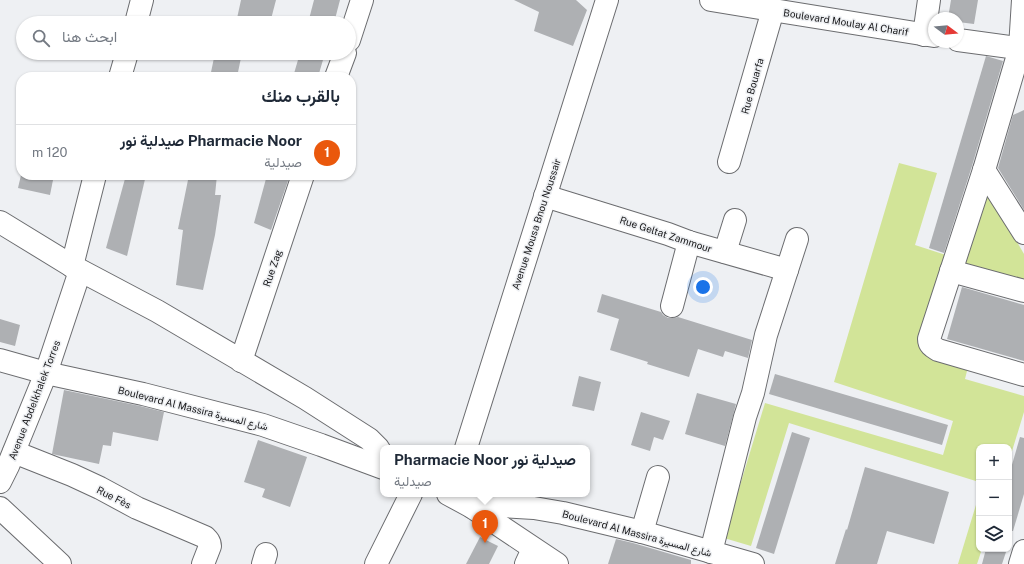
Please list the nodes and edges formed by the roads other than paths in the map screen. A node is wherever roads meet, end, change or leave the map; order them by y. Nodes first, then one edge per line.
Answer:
1 (142, 0) edge
2 (362, 0) edge
3 (607, 0) edge
4 (711, 0) edge
5 (928, 0) edge
6 (1023, 0) edge
7 (741, 2) edge
8 (774, 10) junction
9 (928, 12) edge
10 (138, 16) edge
11 (356, 18) edge
12 (928, 35) edge
13 (964, 41) edge
14 (1022, 48) edge
15 (125, 60) edge
16 (342, 60) edge
17 (121, 72) edge
18 (338, 72) edge
19 (1011, 77) junction
20 (1024, 97) edge
21 (729, 162) dead end
22 (984, 170) junction
23 (94, 180) edge
24 (302, 180) edge
25 (545, 196) junction
26 (735, 220) dead end
27 (0, 222) edge
28 (1024, 233) edge
29 (797, 239) dead end
30 (689, 242) junction
31 (725, 252) junction
32 (76, 269) junction
33 (787, 270) junction
34 (951, 271) junction
35 (1024, 291) edge
36 (672, 306) dead end
37 (0, 360) edge
38 (241, 361) junction
39 (46, 373) junction
40 (1024, 375) edge
41 (467, 445) edge
42 (380, 451) edge
43 (14, 452) junction
44 (380, 467) edge
45 (658, 477) dead end
46 (0, 482) edge
47 (410, 497) edge
48 (455, 497) edge
49 (472, 507) junction
50 (0, 508) edge
51 (642, 532) junction
52 (1024, 551) edge
53 (711, 552) junction
54 (206, 555) edge
55 (530, 556) edge
56 (60, 564) edge
57 (376, 564) edge
58 (557, 564) edge
59 (753, 564) edge
60 (1020, 564) edge

1 - 10 street
2 - 11 street
3 - 25 street, Avenue Mousa Bnou Noussair
4 - 7 street, Boulevard Moulay Al Charif
5 - 9 street
6 - 14 street
7 - 8 street, Boulevard Moulay Al Charif
8 - 12 street, Boulevard Moulay Al Charif
8 - 21 street, Rue Bouarfa
13 - 14 street
14 - 19 street
15 - 17 street
16 - 18 street
19 - 20 street
19 - 22 street
22 - 28 street
22 - 34 street
23 - 32 street, Avenue Abdelkhalek Torres
24 - 38 street, Rue Zag
25 - 30 street, Rue Geltat Zammour
25 - 41 street, Avenue Mousa Bnou Noussair
26 - 31 street
27 - 32 street
29 - 33 street
30 - 31 street, Rue Geltat Zammour
30 - 36 street
31 - 33 street, Rue Geltat Zammour
32 - 38 street
32 - 39 street, Avenue Abdelkhalek Torres
33 - 53 street
34 - 35 street
34 - 40 street
37 - 39 street, Boulevard Al Massira شارع المسيرة
38 - 42 street
39 - 43 street, Avenue Abdelkhalek Torres
39 - 44 street, Boulevard Al Massira شارع المسيرة
43 - 46 street, Avenue Abdelkhalek Torres
43 - 54 street, Rue Fès
45 - 51 street
47 - 57 street
48 - 49 street
49 - 51 street, Boulevard Al Massira شارع المسيرة
49 - 55 street
50 - 56 street
51 - 53 street, Boulevard Al Massira شارع المسيرة
52 - 60 street
53 - 59 street, Boulevard Al Massira شارع المسيرة
55 - 58 street

